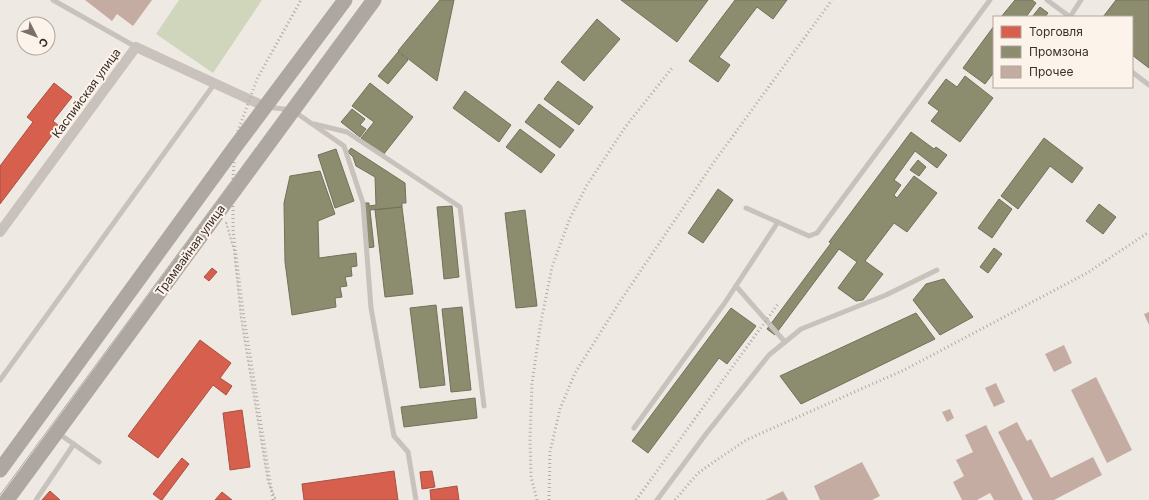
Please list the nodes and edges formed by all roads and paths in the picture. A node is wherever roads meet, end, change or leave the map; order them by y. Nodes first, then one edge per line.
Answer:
1 (54, 0) edge
2 (345, 0) edge
3 (374, 0) edge
4 (990, 0) edge
5 (1047, 0) edge
6 (1081, 0) edge
7 (1069, 16) edge
8 (1071, 16) edge
9 (136, 46) junction
10 (1133, 73) edge
11 (215, 83) junction
12 (1149, 85) edge
13 (266, 106) junction
14 (292, 110) junction
15 (311, 123) junction
16 (746, 208) dead end
17 (218, 212) junction
18 (778, 222) junction
19 (0, 232) edge
20 (937, 270) dead end
21 (736, 286) junction
22 (785, 342) junction
23 (0, 380) edge
24 (484, 406) dead end
25 (634, 428) dead end
26 (58, 433) junction
27 (74, 444) junction
28 (99, 462) dead end
29 (0, 470) edge
30 (7, 500) edge
31 (36, 500) edge
32 (276, 500) edge
33 (416, 500) edge
34 (657, 500) edge

1 - 9 lane
2 - 13 main road, Трамвайная улица
3 - 14 main road, Трамвайная улица
4 - 18 lane
5 - 7 lane
6 - 8 lane
9 - 11 street, Каспийская улица
9 - 19 street, Каспийская улица
10 - 12 lane
11 - 13 street, Каспийская улица
11 - 23 lane
13 - 14 lane
13 - 29 main road, Трамвайная улица
14 - 15 lane
14 - 17 main road, Трамвайная улица
15 - 24 lane
15 - 33 lane
16 - 18 lane
17 - 26 main road, Трамвайная улица
17 - 32 path
18 - 21 lane
20 - 22 lane
21 - 22 lane
21 - 25 lane
22 - 34 lane
26 - 27 lane
26 - 30 main road, Трамвайная улица
27 - 28 lane
27 - 31 lane

